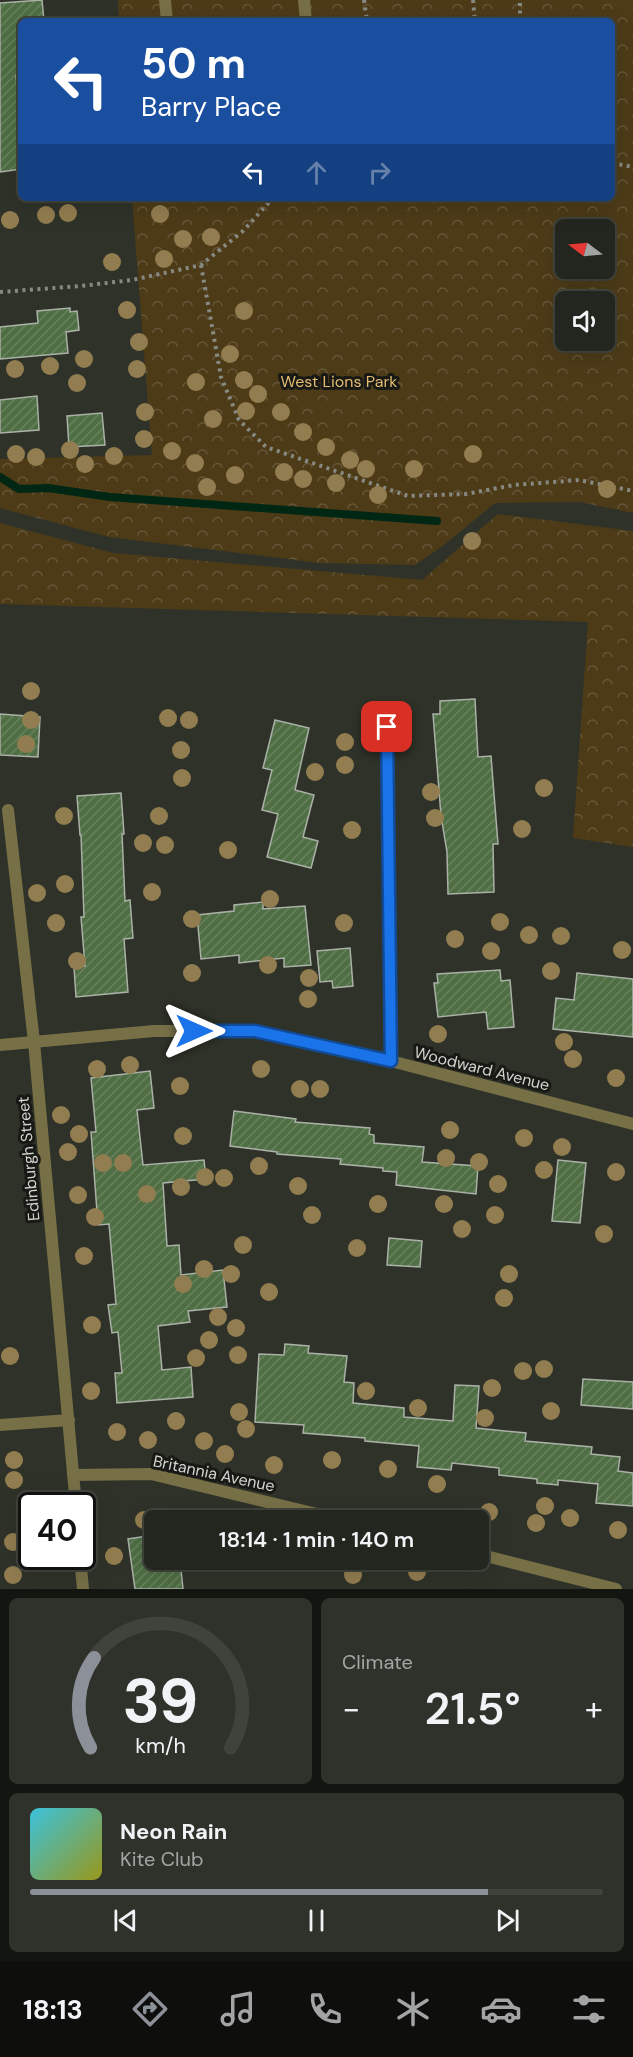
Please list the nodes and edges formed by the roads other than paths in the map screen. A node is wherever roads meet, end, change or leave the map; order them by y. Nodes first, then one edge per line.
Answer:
1 (165, 0) edge
2 (304, 0) edge
3 (167, 18) edge
4 (306, 18) edge
5 (387, 727) dead end
6 (8, 810) dead end
7 (34, 1042) junction
8 (0, 1045) edge
9 (391, 1061) junction
10 (633, 1124) edge
11 (69, 1420) junction
12 (0, 1425) edge
13 (73, 1475) junction
14 (75, 1492) edge
15 (300, 1510) edge
16 (489, 1557) edge
17 (81, 1570) edge
18 (83, 1589) edge
19 (616, 1589) edge

1 - 3 street
2 - 4 street
5 - 9 street
6 - 7 street, Edinburgh Street
7 - 8 street, Woodward Avenue
7 - 9 street, Woodward Avenue
7 - 11 street, Edinburgh Street
9 - 10 street, Woodward Avenue
11 - 12 street
11 - 13 street, Edinburgh Street
13 - 14 street, Edinburgh Street
13 - 15 street, Britannia Avenue
16 - 19 street
17 - 18 street

